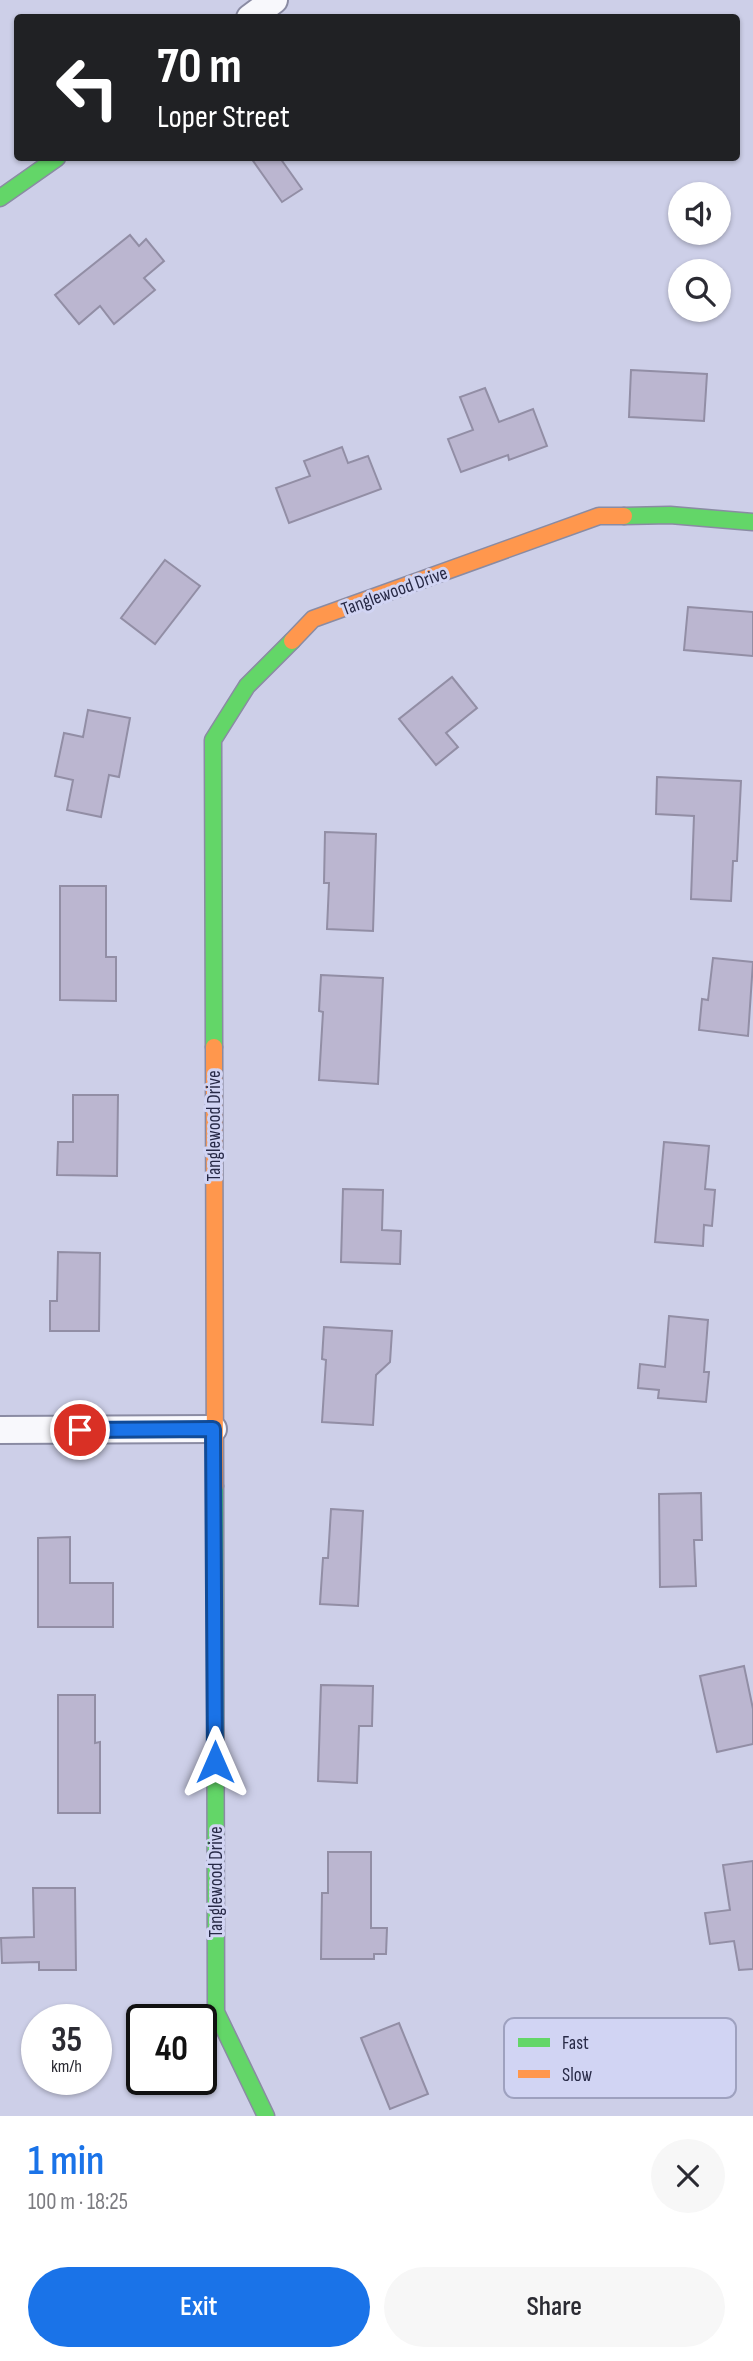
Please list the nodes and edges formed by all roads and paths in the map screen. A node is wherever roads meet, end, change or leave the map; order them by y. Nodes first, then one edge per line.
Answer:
1 (274, 0) edge
2 (255, 14) edge
3 (53, 161) edge
4 (0, 198) edge
5 (753, 522) edge
6 (213, 1429) junction
7 (0, 1430) edge
8 (267, 2116) edge

1 - 2 street
3 - 4 street
5 - 6 street, Tanglewood Drive
6 - 7 street
6 - 8 street, Tanglewood Drive

